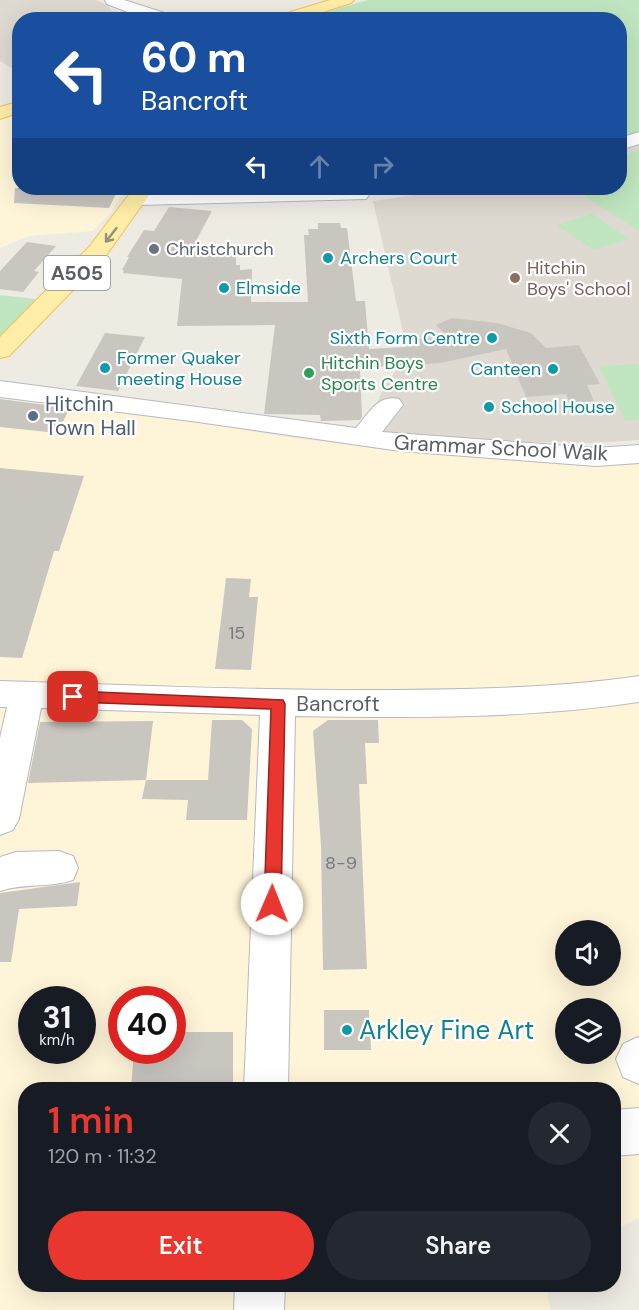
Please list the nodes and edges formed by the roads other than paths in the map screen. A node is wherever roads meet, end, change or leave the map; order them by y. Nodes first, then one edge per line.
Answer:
1 (346, 0) edge
2 (112, 1) edge
3 (140, 12) edge
4 (306, 12) edge
5 (140, 195) edge
6 (0, 351) edge
7 (0, 389) edge
8 (390, 405) dead end
9 (363, 438) junction
10 (639, 454) edge
11 (639, 689) edge
12 (278, 704) junction
13 (12, 711) edge
14 (0, 819) edge
15 (59, 868) dead end
16 (0, 874) edge
17 (266, 1082) edge
18 (639, 1131) edge
19 (621, 1133) edge
20 (260, 1292) edge
21 (259, 1310) edge

1 - 4 main road
2 - 3 street
5 -> 6 main road, A505
7 - 9 street, Grammar School Walk
8 - 9 street, Grammar School Walk
9 - 10 street, Grammar School Walk
11 - 12 street, Bancroft
12 - 13 street, Bancroft
12 - 17 street
13 - 14 street
15 - 16 street
18 - 19 street
20 - 21 street

